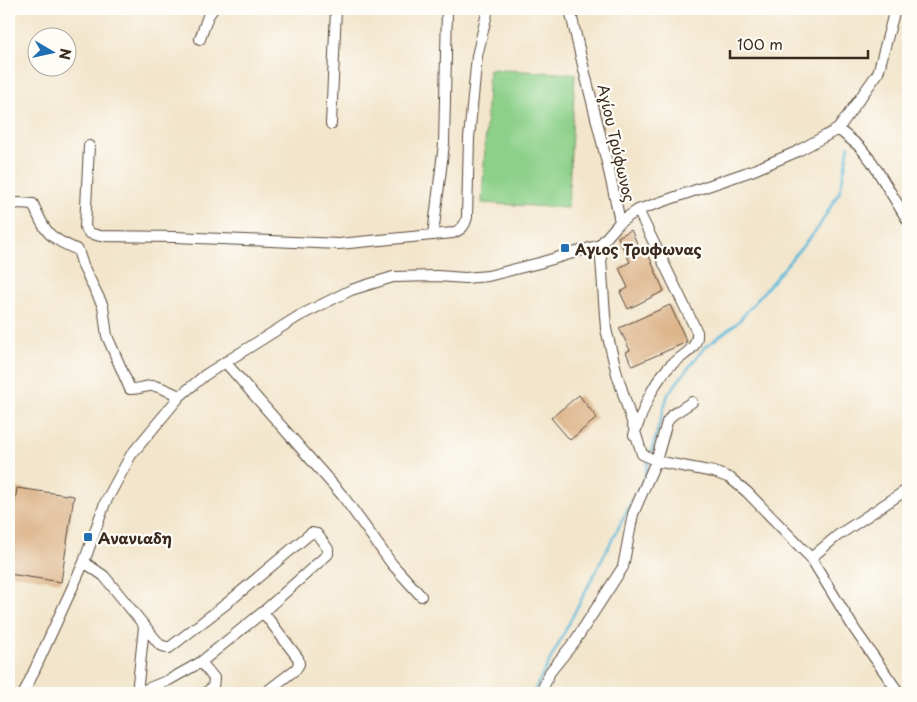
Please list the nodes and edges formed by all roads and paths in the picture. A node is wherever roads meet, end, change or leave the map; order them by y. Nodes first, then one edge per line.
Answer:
1 (213, 9) edge
2 (336, 9) edge
3 (447, 9) edge
4 (488, 9) edge
5 (570, 9) edge
6 (895, 9) edge
7 (200, 39) dead end
8 (331, 124) dead end
9 (838, 129) junction
10 (89, 146) dead end
11 (9, 206) edge
12 (638, 210) junction
13 (908, 221) edge
14 (620, 222) junction
15 (433, 235) junction
16 (600, 245) junction
17 (225, 362) junction
18 (180, 396) junction
19 (692, 402) dead end
20 (634, 434) junction
21 (650, 458) junction
22 (908, 490) edge
23 (812, 558) junction
24 (84, 562) junction
25 (421, 596) dead end
26 (263, 612) junction
27 (144, 627) junction
28 (201, 662) junction
29 (908, 691) edge
30 (24, 693) edge
31 (137, 693) edge
32 (205, 693) edge
33 (265, 693) edge
34 (542, 693) edge
35 (899, 693) edge

1 - 7 street
2 - 8 street
3 - 15 street
4 - 15 street
5 - 14 street, Αγίου Τρύφωνος
6 - 9 street
9 - 12 street
9 - 13 street
10 - 15 street
11 - 18 street
12 - 14 street
12 - 20 street
14 - 16 street, Αγίου Τρύφωνος
16 - 17 street
16 - 20 street
17 - 18 street
17 - 25 street
18 - 24 street
19 - 21 street
20 - 21 street
21 - 23 street
21 - 34 street
22 - 23 street
23 - 35 street
24 - 27 street
24 - 30 street
26 - 27 street
26 - 28 street
26 - 33 street
27 - 31 street
28 - 31 street
28 - 32 street
29 - 35 street

